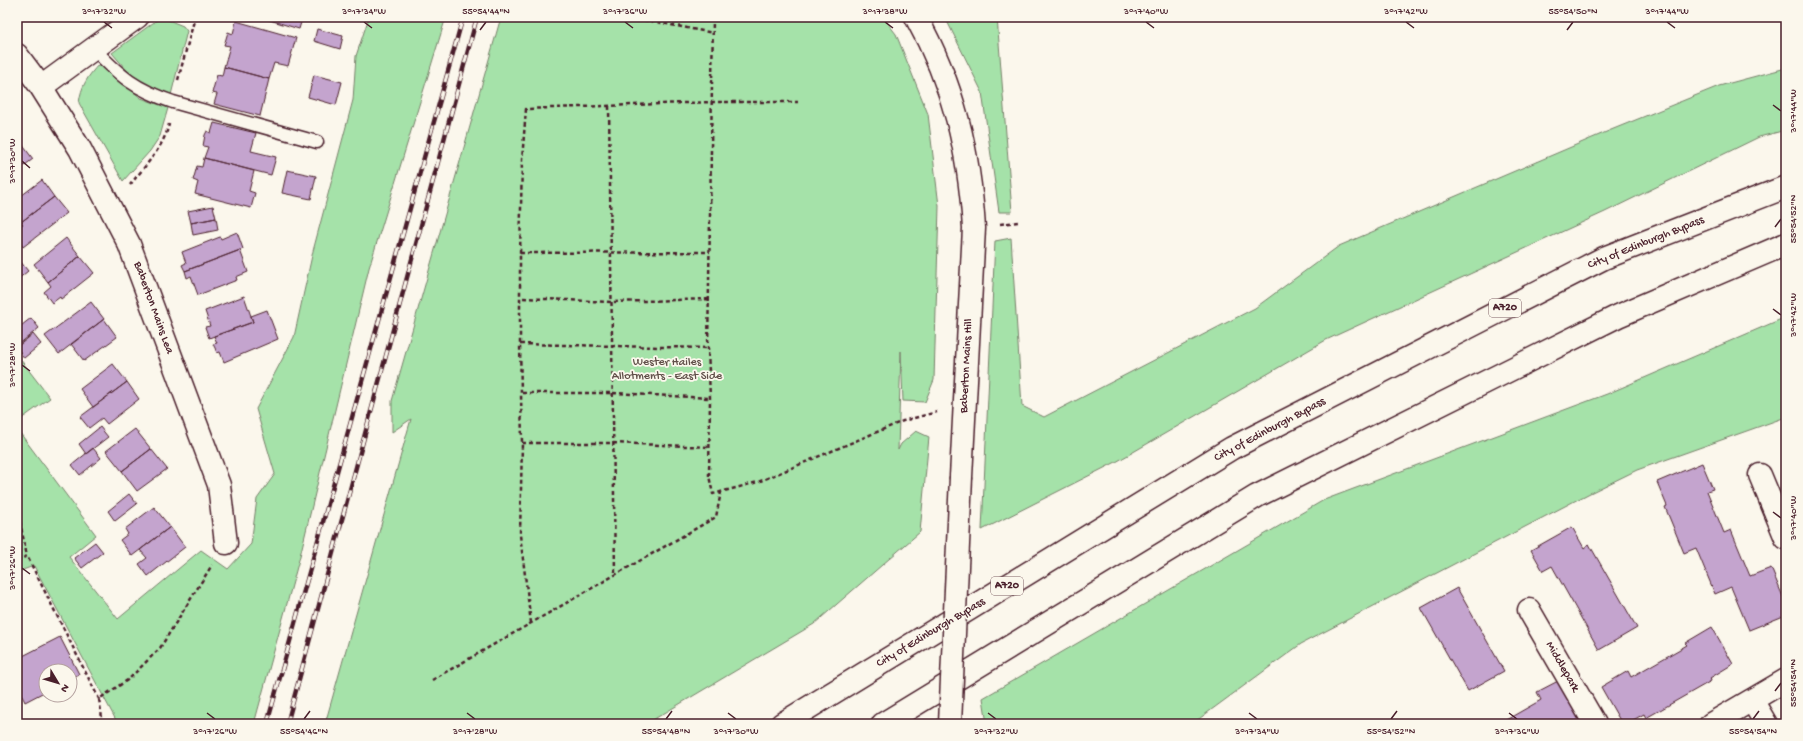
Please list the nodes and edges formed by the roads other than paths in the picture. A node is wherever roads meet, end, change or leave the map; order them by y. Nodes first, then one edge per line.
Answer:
1 (137, 17) edge
2 (916, 17) edge
3 (94, 49) junction
4 (17, 56) edge
5 (41, 87) junction
6 (317, 142) dead end
7 (1786, 187) edge
8 (1786, 244) edge
9 (1760, 475) dead end
10 (1786, 538) edge
11 (226, 542) road end
12 (1529, 610) dead end
13 (1786, 680) edge
14 (1752, 700) junction
15 (782, 724) edge
16 (883, 724) edge
17 (950, 724) edge
18 (1595, 724) edge
19 (1711, 724) edge
20 (1766, 724) edge

1 - 3 main road
2 - 17 main road, Baberton Mains Hill, bridge
3 - 5 main road
3 - 6 lane
4 - 5 main road, Baberton Mains Lea
5 - 11 main road, Baberton Mains Lea
7 - 15 main road, City of Edinburgh Bypass / A720
8 - 16 main road
9 - 10 main road
12 - 18 main road, Middlepark
13 - 14 main road
14 - 19 main road
14 - 20 main road

